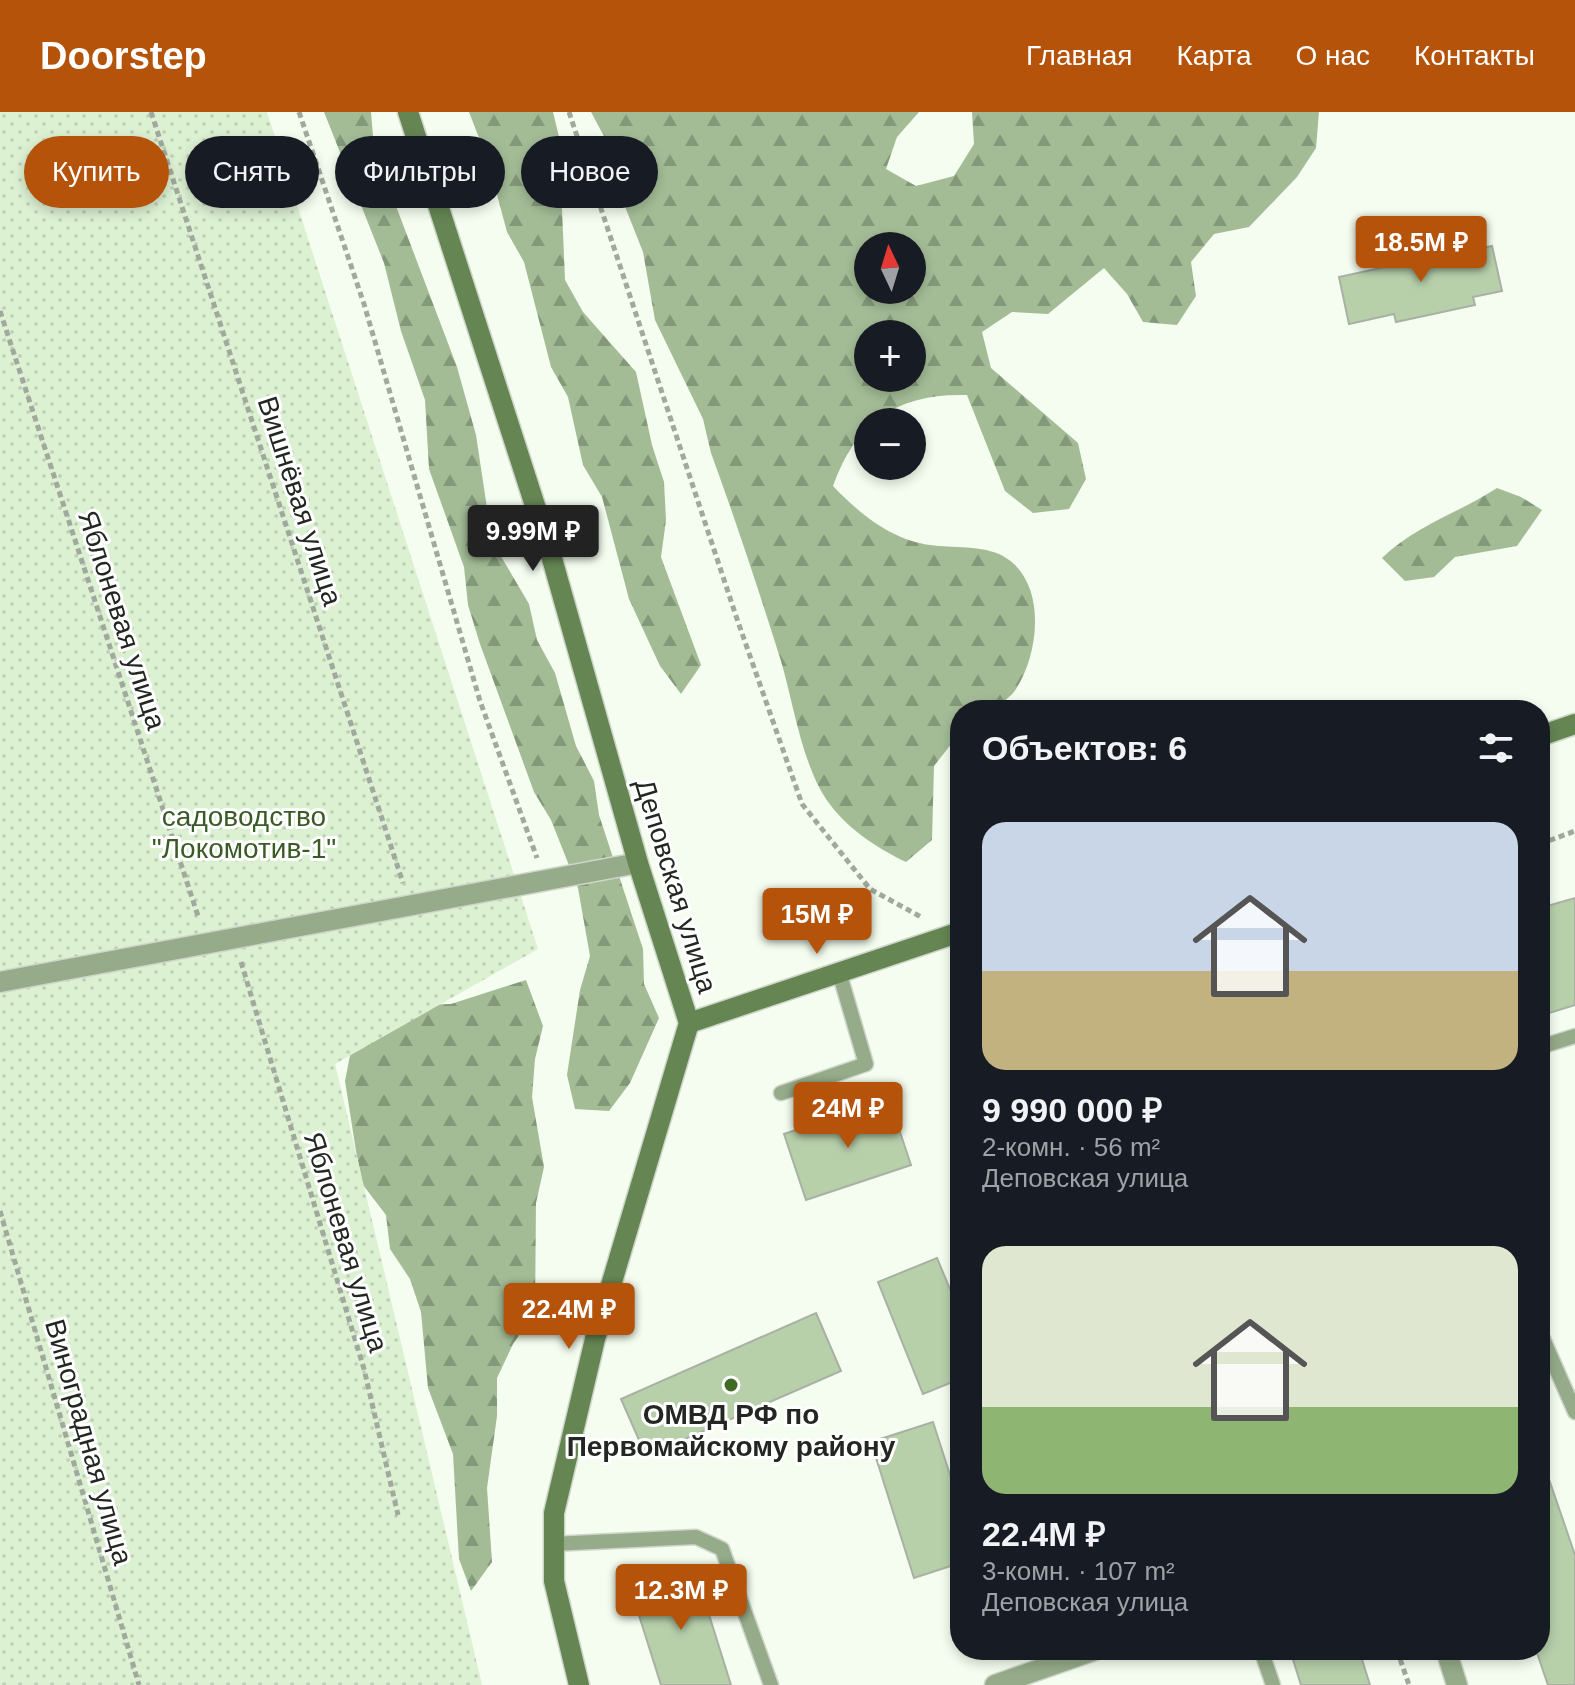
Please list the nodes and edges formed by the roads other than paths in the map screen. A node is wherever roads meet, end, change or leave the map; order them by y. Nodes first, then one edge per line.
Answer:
1 (408, 112) edge
2 (1575, 724) edge
3 (1550, 733) edge
4 (638, 863) junction
5 (950, 935) edge
6 (839, 972) junction
7 (0, 982) edge
8 (689, 1023) junction
9 (1575, 1036) edge
10 (1550, 1044) edge
11 (781, 1093) dead end
12 (1550, 1352) edge
13 (1572, 1395) edge
14 (1575, 1412) edge
15 (552, 1544) junction
16 (1066, 1660) edge
17 (1264, 1660) edge
18 (1449, 1660) edge
19 (579, 1685) edge
20 (771, 1685) edge
21 (995, 1685) edge
22 (1273, 1685) edge
23 (1457, 1685) edge

1 - 4 street, Деповская улица
2 - 3 street
4 - 7 street
4 - 8 street, Деповская улица
5 - 6 street
6 - 8 street
6 - 11 lane
8 - 15 street, Деповская улица
9 - 10 lane
12 - 13 lane
13 - 14 lane
15 - 19 street, Деповская улица
15 - 20 lane
16 - 21 street
17 - 22 lane
18 - 23 street

